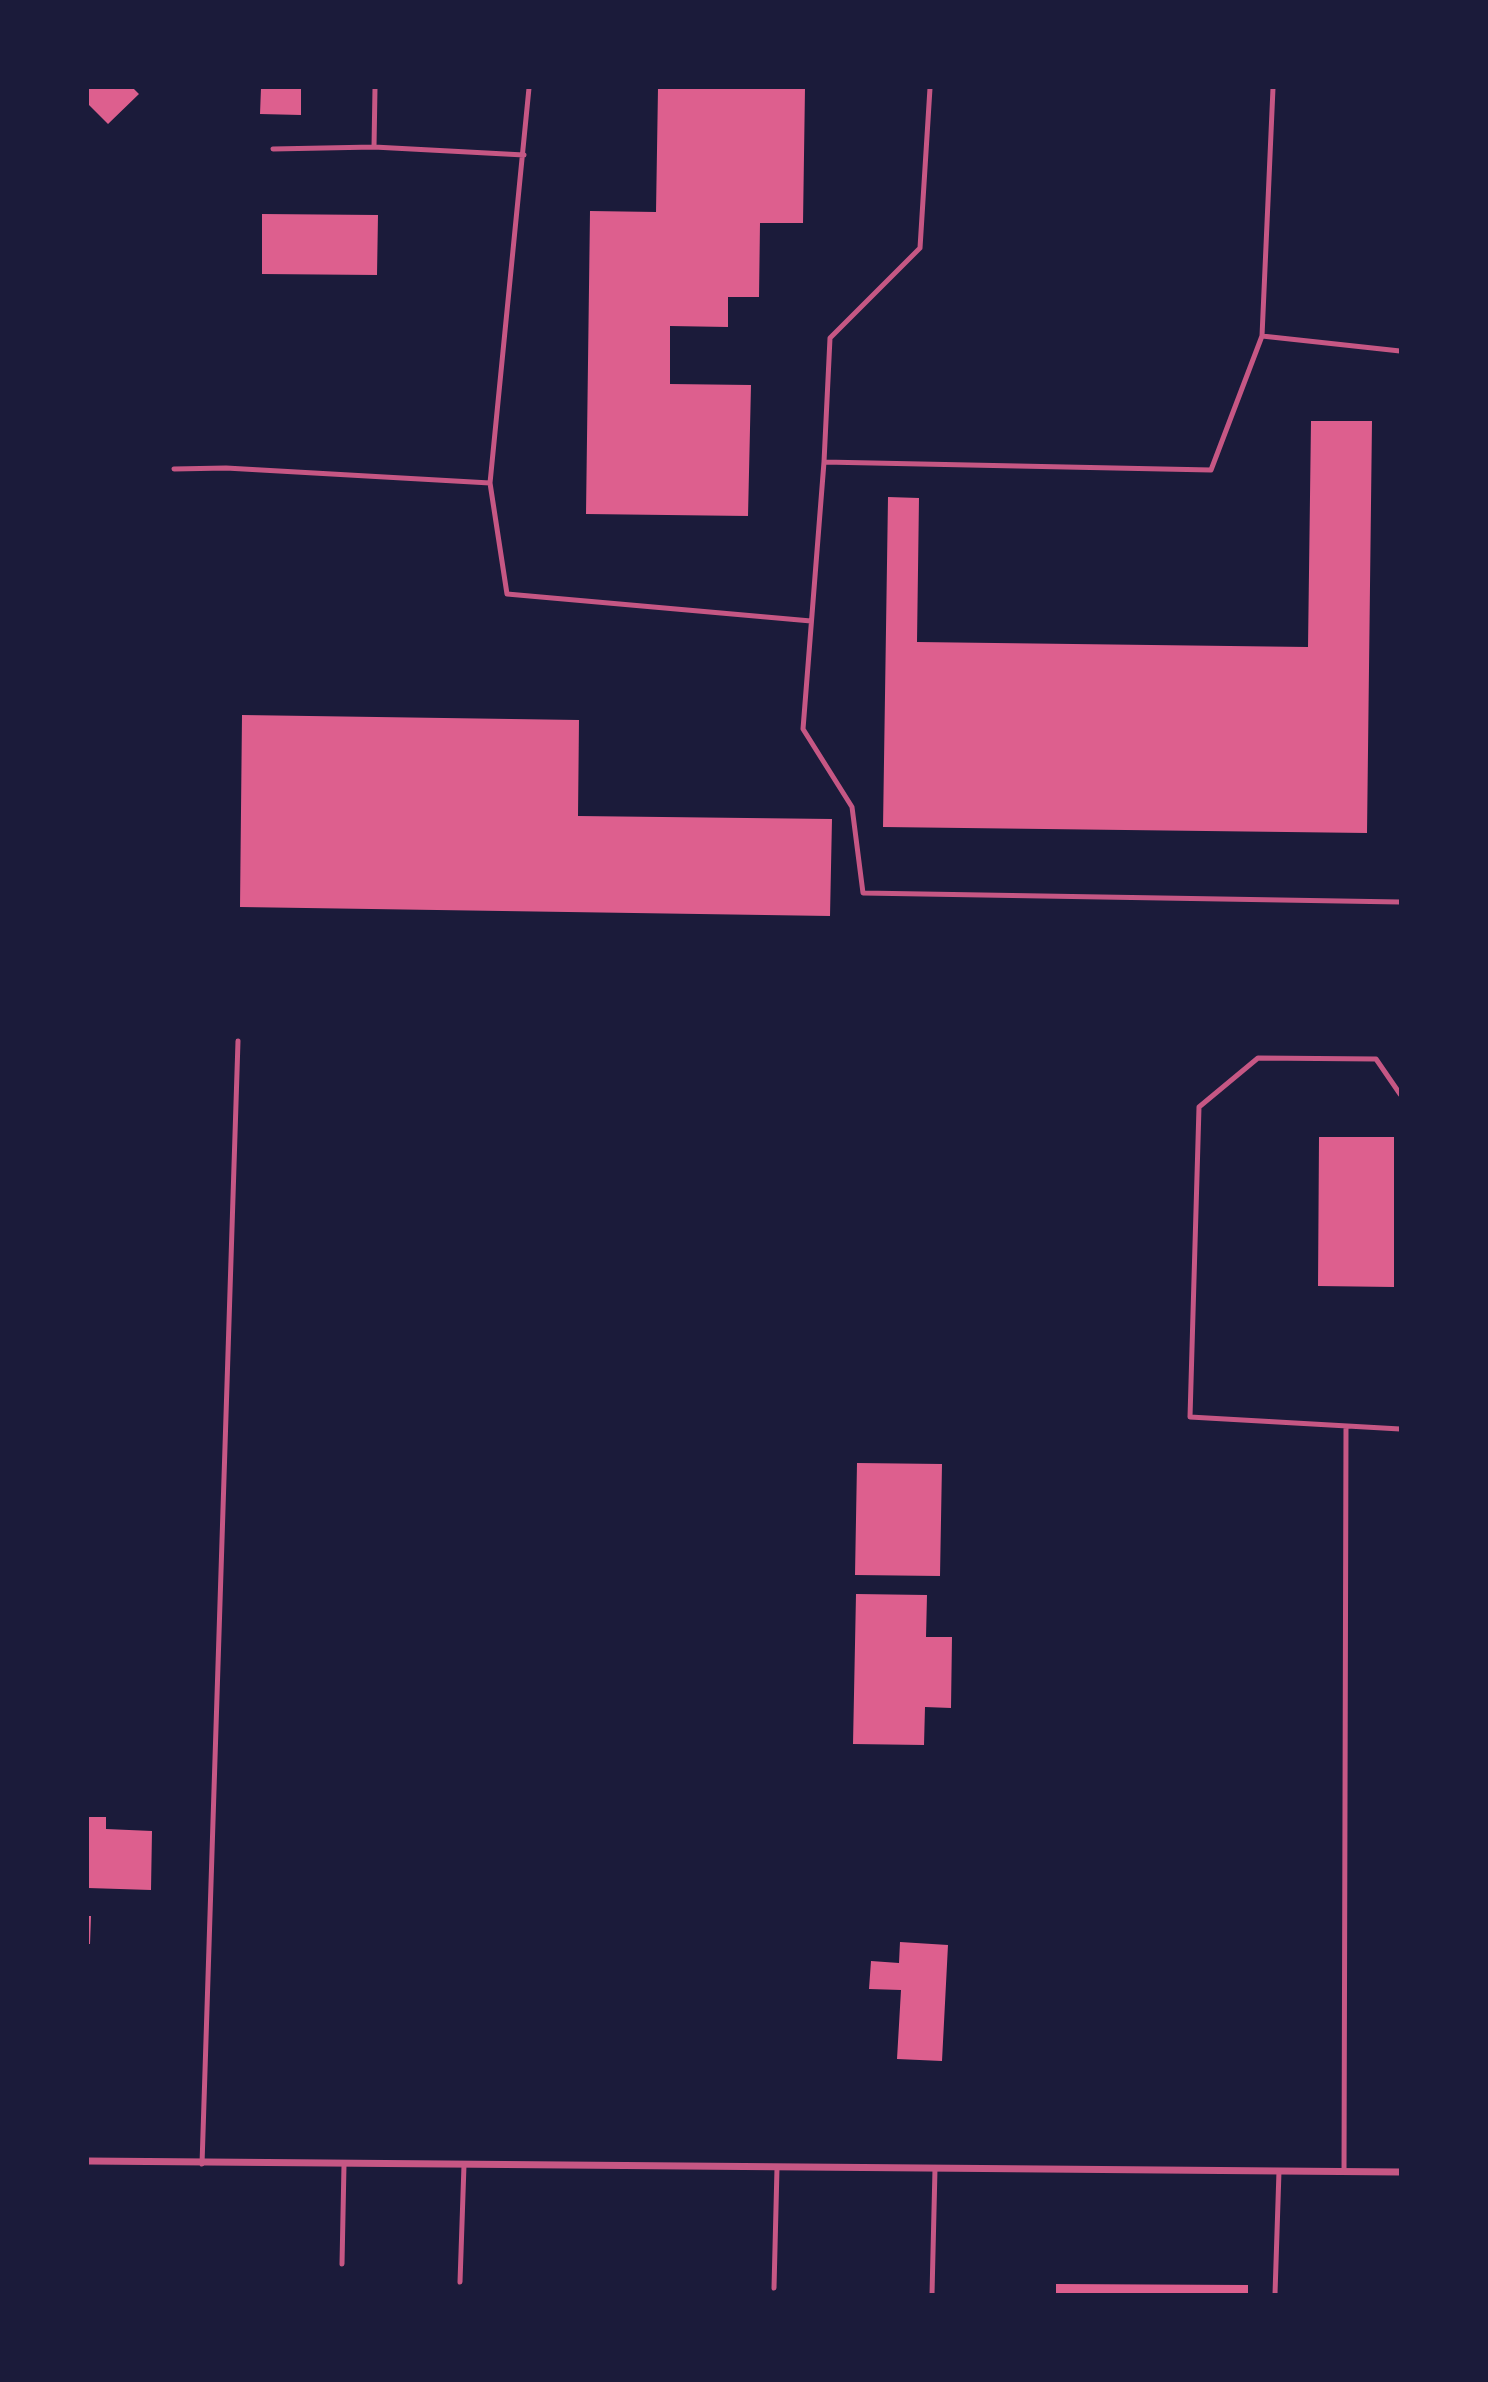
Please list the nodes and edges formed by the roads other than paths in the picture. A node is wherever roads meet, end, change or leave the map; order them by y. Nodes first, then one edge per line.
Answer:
1 (375, 88) edge
2 (528, 88) edge
3 (930, 88) edge
4 (1273, 88) edge
5 (374, 147) junction
6 (273, 149) dead end
7 (524, 155) junction
8 (1262, 336) junction
9 (1401, 351) edge
10 (824, 462) junction
11 (174, 469) dead end
12 (490, 483) junction
13 (811, 621) junction
14 (1401, 902) edge
15 (238, 1041) dead end
16 (1401, 1094) edge
17 (1346, 1427) junction
18 (1401, 1429) edge
19 (88, 2161) edge
20 (202, 2164) junction
21 (344, 2165) junction
22 (464, 2165) junction
23 (778, 2168) junction
24 (936, 2169) junction
25 (1279, 2171) junction
26 (1344, 2172) junction
27 (1401, 2172) edge
28 (342, 2264) dead end
29 (460, 2282) dead end
30 (774, 2288) dead end
31 (932, 2294) edge
32 (1275, 2294) edge

1 - 5 lane
2 - 7 lane
3 - 10 lane
4 - 8 lane
5 - 6 lane
5 - 7 lane
7 - 12 lane
8 - 9 lane
8 - 10 lane
10 - 13 lane
11 - 12 lane
12 - 13 lane
13 - 14 lane
15 - 20 lane
16 - 17 lane
17 - 18 lane
17 - 26 lane
19 - 20 street
20 - 21 street
21 - 22 street
21 - 28 lane
22 - 23 street
22 - 29 lane
23 - 24 street
23 - 30 lane
24 - 25 street
24 - 31 lane
25 - 26 street
25 - 32 lane
26 - 27 street

